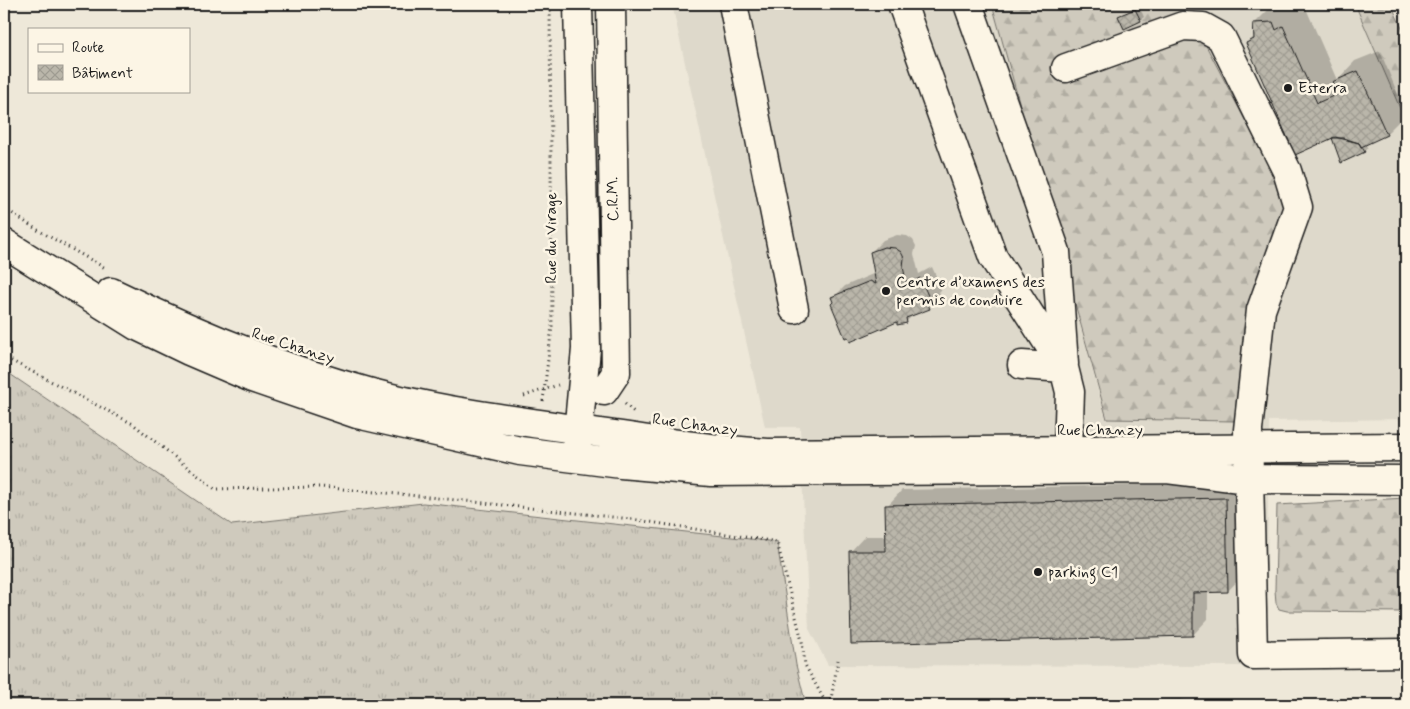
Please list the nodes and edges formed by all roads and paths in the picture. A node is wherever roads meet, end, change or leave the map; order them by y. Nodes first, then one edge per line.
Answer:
1 (550, 4) edge
2 (578, 4) edge
3 (611, 4) edge
4 (733, 4) edge
5 (902, 4) edge
6 (968, 4) edge
7 (1066, 68) dead end
8 (4, 208) edge
9 (4, 230) edge
10 (4, 243) edge
11 (112, 271) dead end
12 (794, 310) dead end
13 (4, 354) edge
14 (1022, 365) dead end
15 (1064, 368) junction
16 (594, 389) junction
17 (544, 390) junction
18 (523, 396) dead end
19 (641, 416) dead end
20 (540, 424) junction
21 (579, 430) junction
22 (1406, 448) edge
23 (1246, 449) junction
24 (1068, 450) junction
25 (576, 458) junction
26 (1248, 479) junction
27 (1406, 480) edge
28 (1406, 654) edge
29 (838, 660) dead end
30 (828, 705) edge

1 - 17 path, Rue du Virage
2 - 16 main road, Rue du Virage
3 - 16 main road, C.R.M.
4 - 12 main road
5 - 15 main road
6 - 15 main road
7 - 23 main road
8 - 11 path
9 - 20 main road, Rue Chanzy
10 - 25 main road
13 - 30 path
14 - 15 main road
15 - 24 main road
16 - 17 path, Rue Chanzy
16 - 19 path, Rue Chanzy
16 - 21 main road, Rue du Virage
17 - 18 path, Rue Chanzy
17 - 20 path, Rue du Virage
20 - 21 main road, Rue Chanzy
21 - 24 main road, Rue Chanzy
21 - 25 main road, Rue du Virage
22 - 23 main road, Rue Chanzy
23 - 24 main road, Rue Chanzy
23 - 26 main road
25 - 26 main road
26 - 27 main road
26 - 28 main road
29 - 30 path

